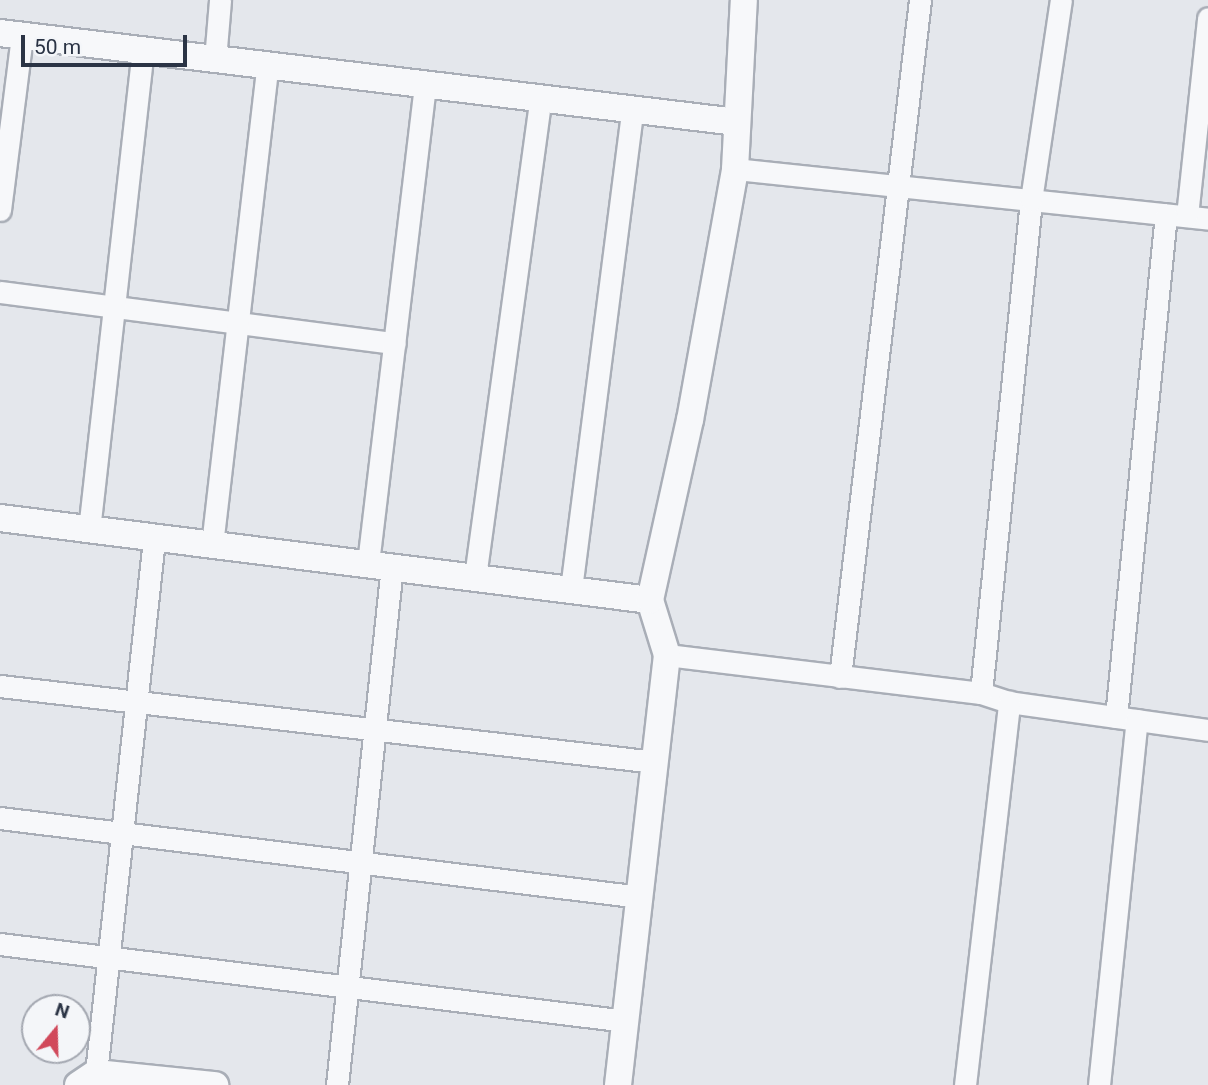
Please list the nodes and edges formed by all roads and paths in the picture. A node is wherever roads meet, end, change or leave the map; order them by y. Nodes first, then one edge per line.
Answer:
1 (220, 0) edge
2 (744, 0) edge
3 (920, 0) edge
4 (1061, 0) edge
5 (1208, 18) edge
6 (11, 34) edge
7 (143, 51) junction
8 (215, 60) junction
9 (267, 67) junction
10 (425, 87) junction
11 (540, 100) junction
12 (632, 110) junction
13 (736, 122) junction
14 (734, 169) junction
15 (898, 186) junction
16 (1031, 200) junction
17 (0, 210) edge
18 (1187, 216) edge
19 (0, 292) edge
20 (114, 307) junction
21 (237, 323) junction
22 (395, 343) junction
23 (0, 518) edge
24 (89, 530) junction
25 (154, 539) junction
26 (212, 545) junction
27 (380, 564) junction
28 (475, 577) junction
29 (570, 589) junction
30 (650, 600) junction
31 (667, 655) junction
32 (840, 677) junction
33 (0, 686) edge
34 (981, 693) junction
35 (135, 701) junction
36 (1009, 702) junction
37 (1126, 719) junction
38 (375, 729) junction
39 (1208, 730) edge
40 (656, 762) junction
41 (0, 818) edge
42 (120, 833) junction
43 (362, 863) junction
44 (641, 897) junction
45 (0, 944) edge
46 (107, 958) junction
47 (344, 985) junction
48 (626, 1021) junction
49 (87, 1079) edge
50 (215, 1085) edge
51 (337, 1085) edge
52 (618, 1085) edge
53 (965, 1085) edge
54 (1099, 1085) edge

1 - 8 street
2 - 13 street
3 - 15 street
4 - 16 street
5 - 18 street
6 - 7 street
6 - 17 street
7 - 8 street
7 - 20 street
8 - 9 street
9 - 10 street
9 - 21 street
10 - 11 street
10 - 22 street
11 - 12 street
11 - 28 street
12 - 13 street
12 - 29 street
13 - 14 street
14 - 15 street
14 - 30 street
15 - 16 street
15 - 32 street
16 - 18 street
16 - 34 street
18 - 37 street
19 - 20 street
20 - 21 street
20 - 24 street
21 - 22 street
21 - 26 street
22 - 27 street
23 - 24 street
24 - 25 street
25 - 26 street
25 - 35 street
26 - 27 street
27 - 28 street
27 - 38 street
28 - 29 street
29 - 30 street
30 - 31 street
31 - 32 street
31 - 40 street
32 - 34 street
33 - 35 street
34 - 36 street
35 - 38 street
35 - 42 street
36 - 37 street
36 - 53 street
37 - 39 street
37 - 54 street
38 - 40 street
38 - 43 street
40 - 44 street
41 - 42 street
42 - 43 street
42 - 46 street
43 - 44 street
43 - 47 street
44 - 48 street
45 - 46 street
46 - 47 street
46 - 49 street
47 - 48 street
47 - 51 street
48 - 52 street
49 - 50 street

